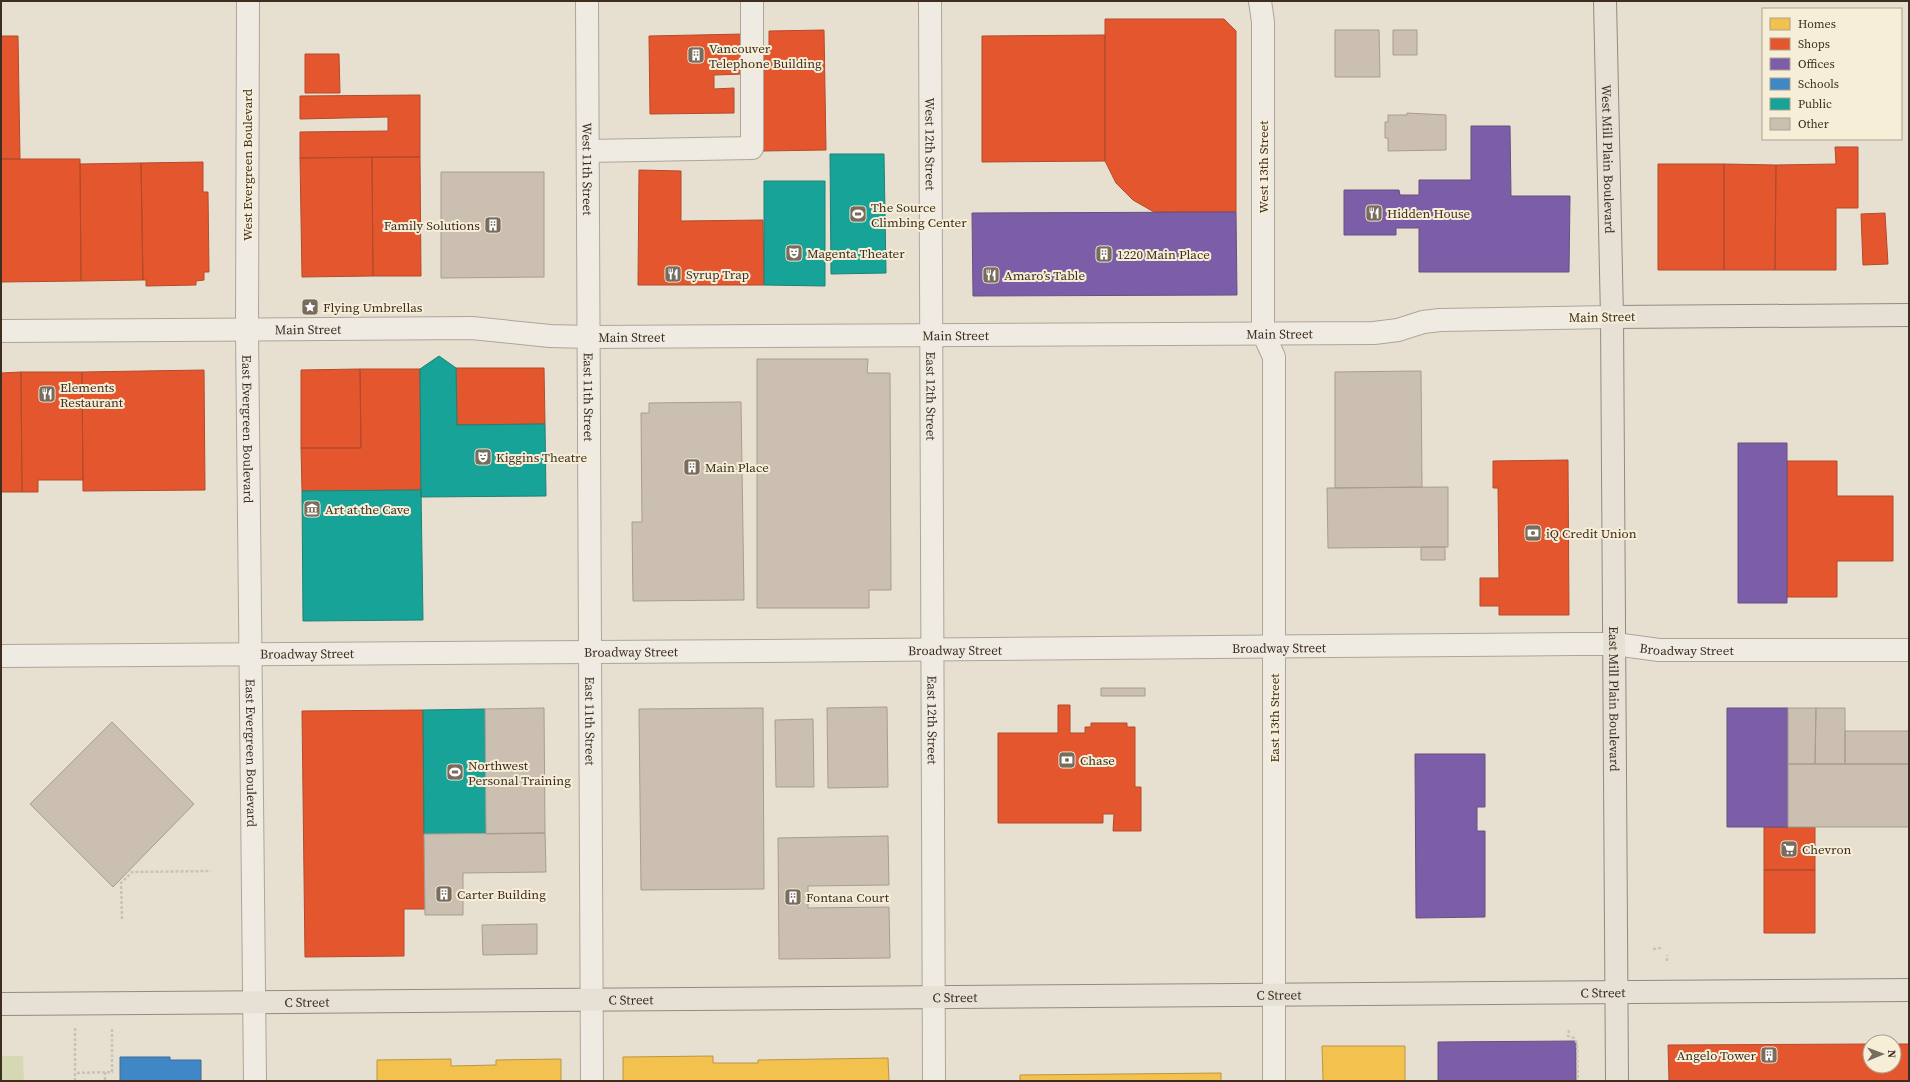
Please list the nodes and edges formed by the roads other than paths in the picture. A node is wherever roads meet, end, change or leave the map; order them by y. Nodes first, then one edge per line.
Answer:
1 (248, 1) edge
2 (587, 1) edge
3 (752, 1) edge
4 (930, 1) edge
5 (1260, 1) edge
6 (1605, 1) edge
7 (588, 151) junction
8 (1909, 315) edge
9 (1612, 317) junction
10 (247, 330) junction
11 (1, 331) edge
12 (1263, 333) junction
13 (932, 335) junction
14 (589, 337) junction
15 (1615, 644) junction
16 (1275, 649) junction
17 (1909, 650) edge
18 (589, 651) junction
19 (934, 651) junction
20 (251, 653) junction
21 (1, 656) edge
22 (1909, 990) edge
23 (1616, 992) junction
24 (1273, 995) junction
25 (933, 997) junction
26 (591, 999) junction
27 (254, 1002) junction
28 (1, 1004) edge
29 (255, 1081) edge
30 (592, 1081) edge
31 (934, 1081) edge
32 (1274, 1081) edge
33 (1617, 1081) edge

1 - 10 street, West Evergreen Boulevard
2 - 7 street, West 11th Street
3 - 7 street
4 - 13 street, West 12th Street
5 - 12 street, West 13th Street
6 - 9 main road, West Mill Plain Boulevard
7 - 14 street, West 11th Street
8 - 9 main road, Main Street
9 - 12 street, Main Street
9 - 15 main road, East Mill Plain Boulevard
10 - 11 street, Main Street
10 - 14 street, Main Street
10 - 20 street, East Evergreen Boulevard
12 - 13 street, Main Street
12 - 16 street, East 13th Street
13 - 14 street, Main Street
13 - 19 street, East 12th Street
14 - 18 street, East 11th Street
15 - 16 street, Broadway Street
15 - 17 street, Broadway Street
15 - 23 main road, East Mill Plain Boulevard
16 - 19 street, Broadway Street
16 - 24 street, East 13th Street
18 - 19 street, Broadway Street
18 - 20 street, Broadway Street
18 - 26 street, East 11th Street
19 - 25 street, East 12th Street
20 - 21 street, Broadway Street
20 - 27 street, East Evergreen Boulevard
22 - 23 main road, C Street
23 - 24 main road, C Street
23 - 33 main road, East Mill Plain Boulevard
24 - 25 main road, C Street
24 - 32 street, East 13th Street
25 - 26 main road, C Street
25 - 31 street, East 12th Street
26 - 27 main road, C Street
26 - 30 street, East 11th Street
27 - 28 main road, C Street
27 - 29 street, East Evergreen Boulevard

